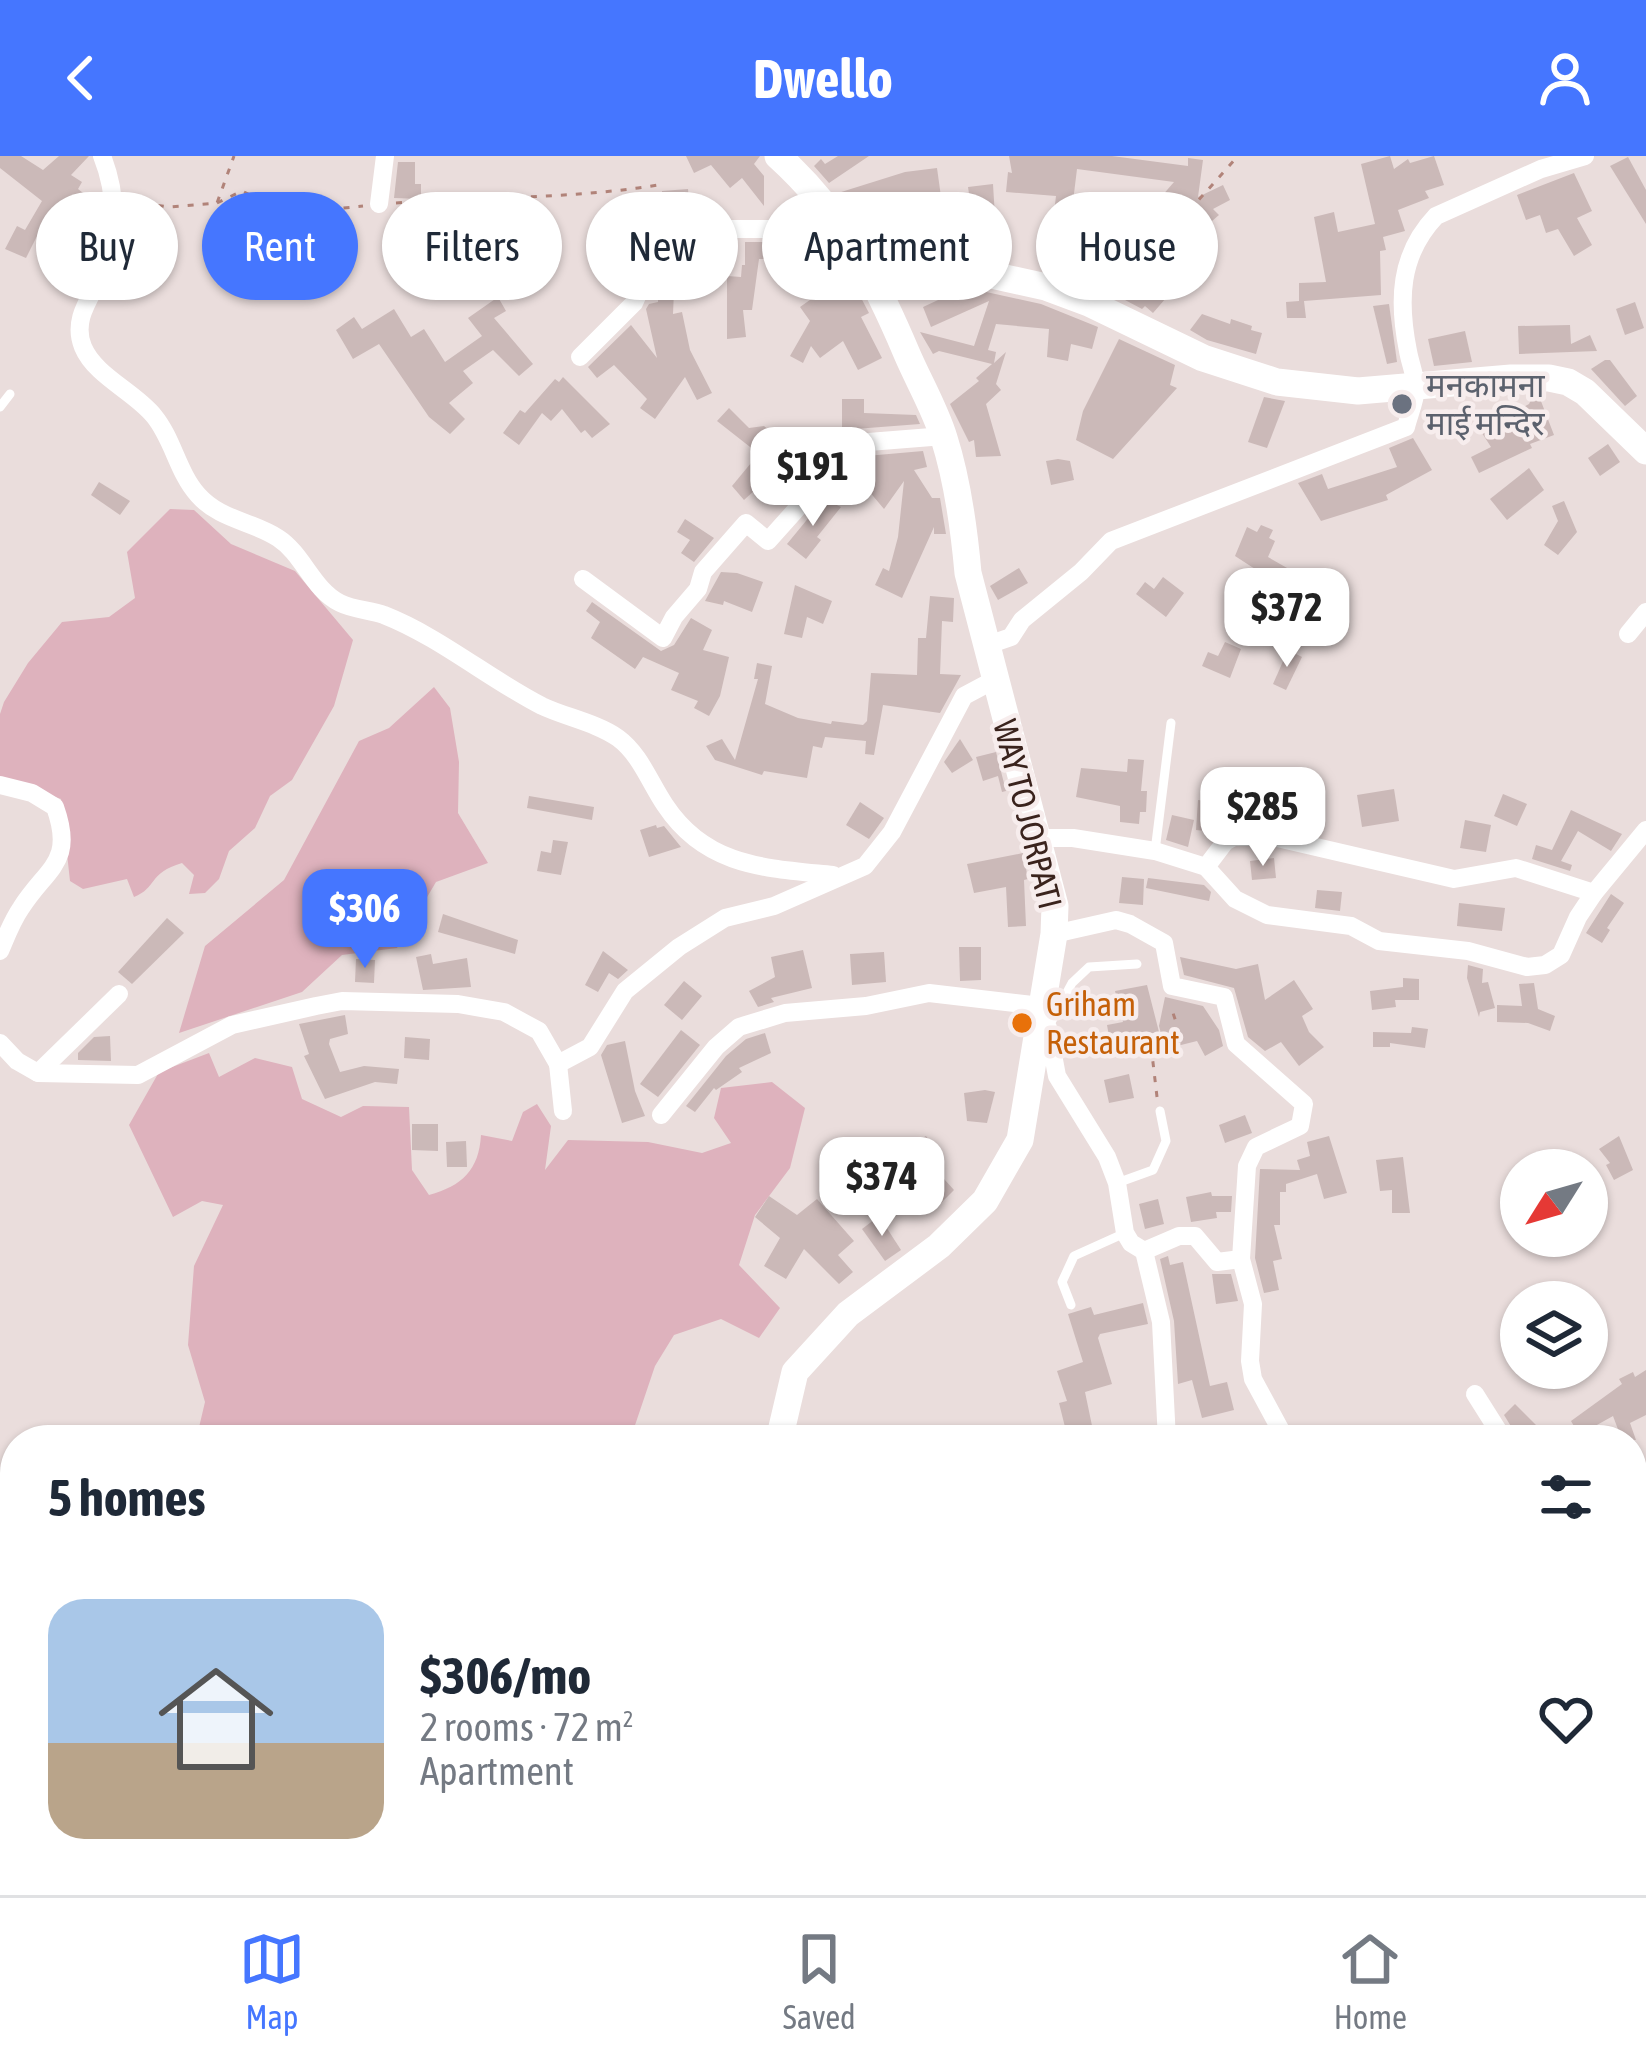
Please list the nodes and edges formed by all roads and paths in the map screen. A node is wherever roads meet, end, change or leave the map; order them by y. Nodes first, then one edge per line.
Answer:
1 (102, 156) edge
2 (234, 156) edge
3 (385, 156) edge
4 (778, 156) edge
5 (1238, 156) edge
6 (1585, 156) edge
7 (113, 192) edge
8 (221, 192) edge
9 (614, 192) edge
10 (659, 192) edge
11 (815, 192) edge
12 (586, 195) edge
13 (379, 204) junction
14 (358, 206) edge
15 (1012, 279) edge
16 (89, 300) edge
17 (636, 300) edge
18 (882, 300) edge
19 (1102, 309) junction
20 (580, 357) dead end
21 (1416, 388) junction
22 (10, 394) dead end
23 (0, 407) edge
24 (944, 436) junction
25 (1646, 451) edge
26 (584, 579) dead end
27 (1646, 612) edge
28 (1628, 634) dead end
29 (985, 646) junction
30 (994, 680) junction
31 (1171, 723) dead end
32 (0, 784) edge
33 (1646, 830) edge
34 (1036, 838) junction
35 (1155, 851) junction
36 (1206, 867) junction
37 (838, 875) junction
38 (1594, 893) junction
39 (1054, 934) junction
40 (0, 951) edge
41 (1137, 964) dead end
42 (1172, 986) junction
43 (119, 994) dead end
44 (1043, 1018) junction
45 (0, 1043) edge
46 (558, 1064) junction
47 (38, 1073) junction
48 (563, 1111) dead end
49 (1160, 1111) joint
50 (661, 1115) dead end
51 (1117, 1183) junction
52 (1125, 1233) junction
53 (1144, 1251) junction
54 (1241, 1259) junction
55 (1071, 1306) dead end
56 (1474, 1394) dead end
57 (783, 1425) edge
58 (1166, 1425) edge
59 (1278, 1425) edge
60 (1494, 1425) edge

1 - 7 street
2 - 8 path
3 - 13 street
4 - 11 street, WAY TO JORPATI
5 - 19 path
6 - 21 street
9 - 10 path
12 - 13 path
13 - 14 path
15 - 19 street
16 - 37 street
17 - 20 street
18 - 24 street, WAY TO JORPATI
19 - 21 street
21 - 25 street
21 - 29 street
22 - 23 lane
24 - 26 street
24 - 29 street, WAY TO JORPATI
27 - 28 street
29 - 30 street, WAY TO JORPATI
30 - 34 street, WAY TO JORPATI
30 - 37 street
31 - 35 lane
32 - 40 street
33 - 38 street
34 - 35 street
34 - 39 street, WAY TO JORPATI
35 - 36 street
36 - 38 street
36 - 38 street
37 - 46 street
39 - 42 street
39 - 44 street, WAY TO JORPATI
41 - 44 lane
42 - 49 path
42 - 54 street
43 - 47 street
44 - 50 street
44 - 51 street
44 - 57 street, WAY TO JORPATI
45 - 47 street
46 - 47 street
46 - 48 street
49 - 51 lane
51 - 52 street
52 - 53 street
52 - 55 lane
53 - 54 street
53 - 58 street
54 - 59 street
56 - 60 street

